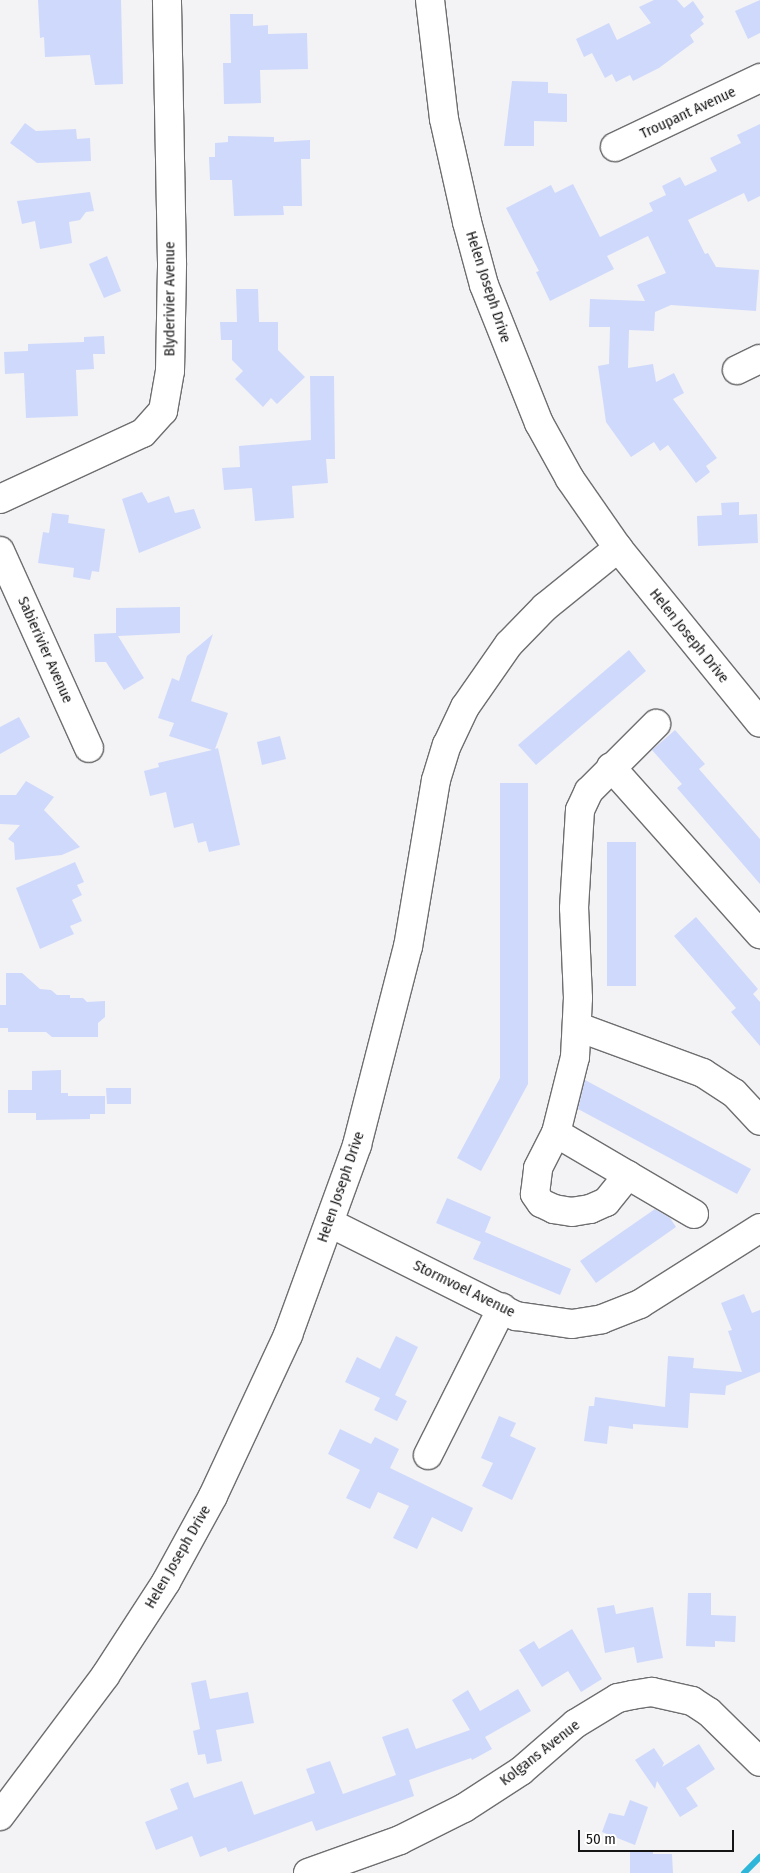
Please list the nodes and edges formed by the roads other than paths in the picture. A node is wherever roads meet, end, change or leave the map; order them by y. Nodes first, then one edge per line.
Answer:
1 (167, 0) edge
2 (430, 0) edge
3 (760, 78) edge
4 (615, 147) dead end
5 (0, 499) edge
6 (618, 548) junction
7 (0, 551) edge
8 (760, 723) edge
9 (656, 724) dead end
10 (89, 748) dead end
11 (611, 768) junction
12 (760, 934) edge
13 (578, 1026) junction
14 (760, 1121) edge
15 (556, 1133) junction
16 (628, 1175) junction
17 (694, 1214) dead end
18 (330, 1223) junction
19 (760, 1228) edge
20 (502, 1308) junction
21 (428, 1455) dead end
22 (760, 1762) edge
23 (0, 1816) edge
24 (308, 1873) edge

1 - 5 street, Blyderivier Avenue
2 - 6 street, Helen Joseph Drive
3 - 4 street, Troupant Avenue
6 - 8 street, Helen Joseph Drive
6 - 18 street, Helen Joseph Drive
7 - 10 street, Sabierivier Avenue
9 - 11 street
11 - 12 street
11 - 13 street
13 - 14 street
13 - 15 street
15 - 16 street
15 - 16 street
16 - 17 street
18 - 20 street, Stormvoel Avenue
18 - 23 street, Helen Joseph Drive
19 - 20 street, Stormvoel Avenue
20 - 21 street
22 - 24 street, Kolgans Avenue

